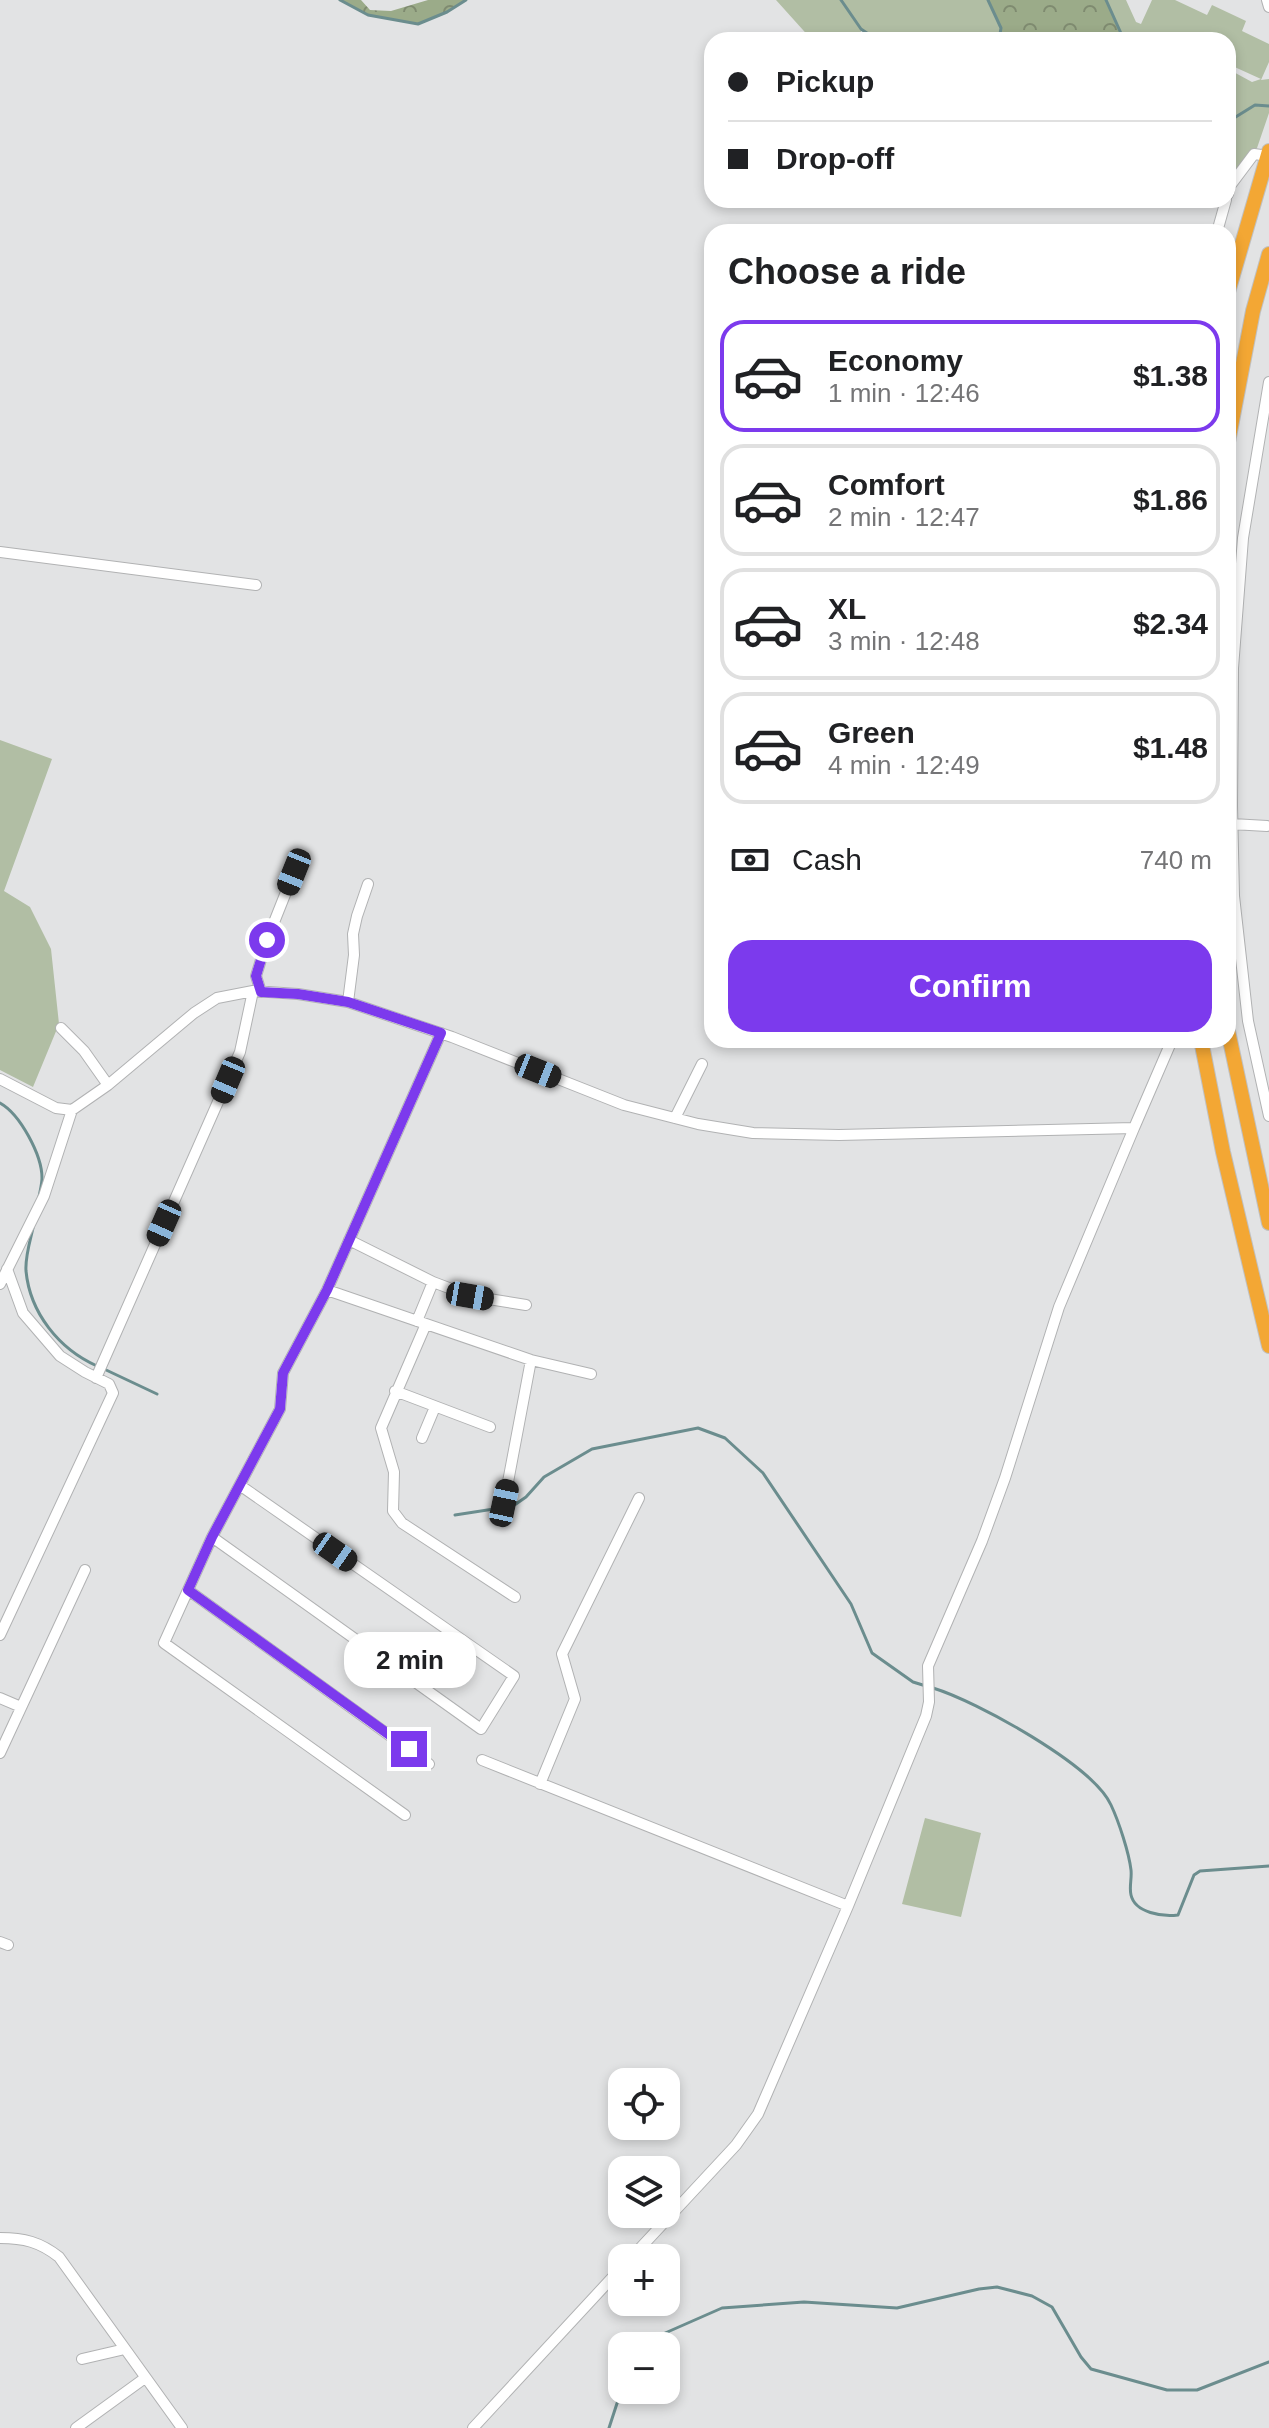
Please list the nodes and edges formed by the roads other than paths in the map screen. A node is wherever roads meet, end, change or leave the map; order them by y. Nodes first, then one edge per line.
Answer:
1 (1267, 0) edge
2 (1269, 7) edge
3 (1269, 154) edge
4 (1236, 178) edge
5 (1269, 254) edge
6 (1236, 265) edge
7 (1269, 382) edge
8 (1236, 400) edge
9 (0, 552) edge
10 (256, 585) dead end
11 (1236, 629) edge
12 (1236, 824) edge
13 (1267, 826) dead end
14 (294, 872) dead end
15 (368, 884) dead end
16 (1236, 914) edge
17 (257, 992) junction
18 (348, 1002) junction
19 (61, 1028) dead end
20 (441, 1033) junction
21 (1169, 1048) edge
22 (1203, 1048) edge
23 (1232, 1048) edge
24 (702, 1064) dead end
25 (0, 1079) edge
26 (108, 1085) junction
27 (72, 1110) junction
28 (1269, 1116) edge
29 (675, 1118) junction
30 (1134, 1128) junction
31 (1269, 1223) edge
32 (349, 1240) junction
33 (7, 1269) junction
34 (433, 1282) junction
35 (0, 1284) edge
36 (327, 1290) junction
37 (526, 1305) dead end
38 (422, 1323) junction
39 (1269, 1346) edge
40 (531, 1360) junction
41 (591, 1374) dead end
42 (96, 1378) junction
43 (395, 1391) junction
44 (435, 1407) junction
45 (490, 1427) dead end
46 (422, 1438) dead end
47 (241, 1486) junction
48 (639, 1498) dead end
49 (504, 1503) dead end
50 (212, 1537) junction
51 (85, 1570) dead end
52 (188, 1590) junction
53 (515, 1597) dead end
54 (0, 1635) edge
55 (0, 1698) edge
56 (21, 1707) junction
57 (0, 1753) edge
58 (482, 1760) dead end
59 (429, 1764) dead end
60 (540, 1784) junction
61 (405, 1815) dead end
62 (848, 1906) junction
63 (0, 2238) edge
64 (644, 2244) edge
65 (608, 2282) edge
66 (125, 2349) junction
67 (82, 2359) dead end
68 (145, 2378) junction
69 (76, 2428) edge
70 (182, 2428) edge
71 (473, 2428) edge

1 - 2 street
3 - 4 street
3 - 6 highway
5 - 8 highway
7 - 11 street
9 - 10 street
12 - 13 street
14 - 17 street
15 - 18 street
16 - 28 street
17 - 18 street
17 - 26 street
17 - 42 street
18 - 20 street
19 - 26 street
20 - 29 street
20 - 32 street
21 - 30 street
22 - 39 highway
23 - 31 highway
24 - 29 street
25 - 27 street
26 - 27 street
27 - 33 street
29 - 30 street
30 - 62 street
32 - 34 street
32 - 36 street
33 - 35 street
33 - 42 street
34 - 37 street
34 - 38 street
36 - 38 street
36 - 47 street
38 - 40 street
38 - 43 street
40 - 41 street
40 - 49 street
42 - 54 street
43 - 44 street
43 - 53 street
44 - 45 street
44 - 46 street
47 - 50 street
47 - 50 street
48 - 60 street
50 - 52 street
51 - 56 street
52 - 59 street
52 - 61 street
55 - 56 street
56 - 57 street
58 - 60 street
60 - 62 street
62 - 64 street
63 - 66 street
65 - 71 street
66 - 67 street
66 - 68 street
68 - 69 street
68 - 70 street

